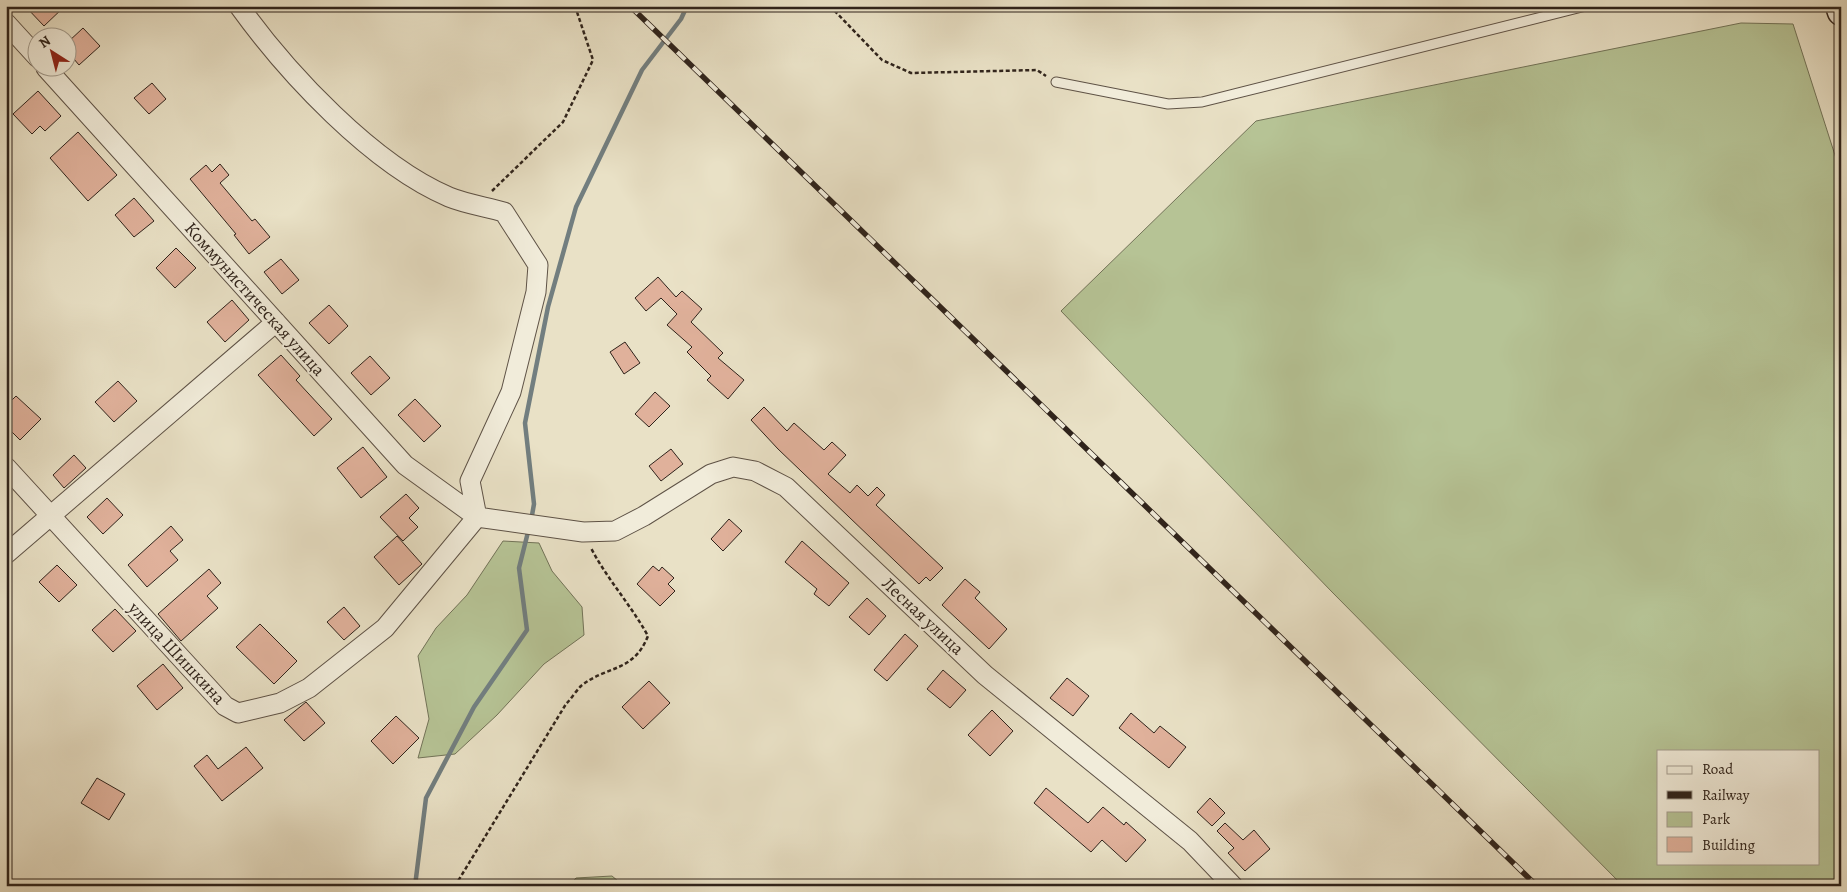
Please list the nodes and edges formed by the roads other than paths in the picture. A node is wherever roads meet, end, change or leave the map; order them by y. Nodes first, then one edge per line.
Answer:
1 (239, 6) edge
2 (1586, 6) edge
3 (1839, 6) edge
4 (1841, 12) edge
5 (6, 23) edge
6 (28, 47) edge
7 (55, 78) edge
8 (1056, 82) road end
9 (276, 322) junction
10 (6, 467) edge
11 (51, 516) junction
12 (485, 518) junction
13 (6, 554) edge
14 (1233, 886) edge

1 - 12 street
2 - 8 lane
3 - 4 main road
5 - 6 street
7 - 9 street, Коммунистическая улица
9 - 11 street
9 - 12 street, Коммунистическая улица
10 - 11 street, улица Шишкина
11 - 12 street, улица Шишкина
11 - 13 street
12 - 14 street, Лесная улица

